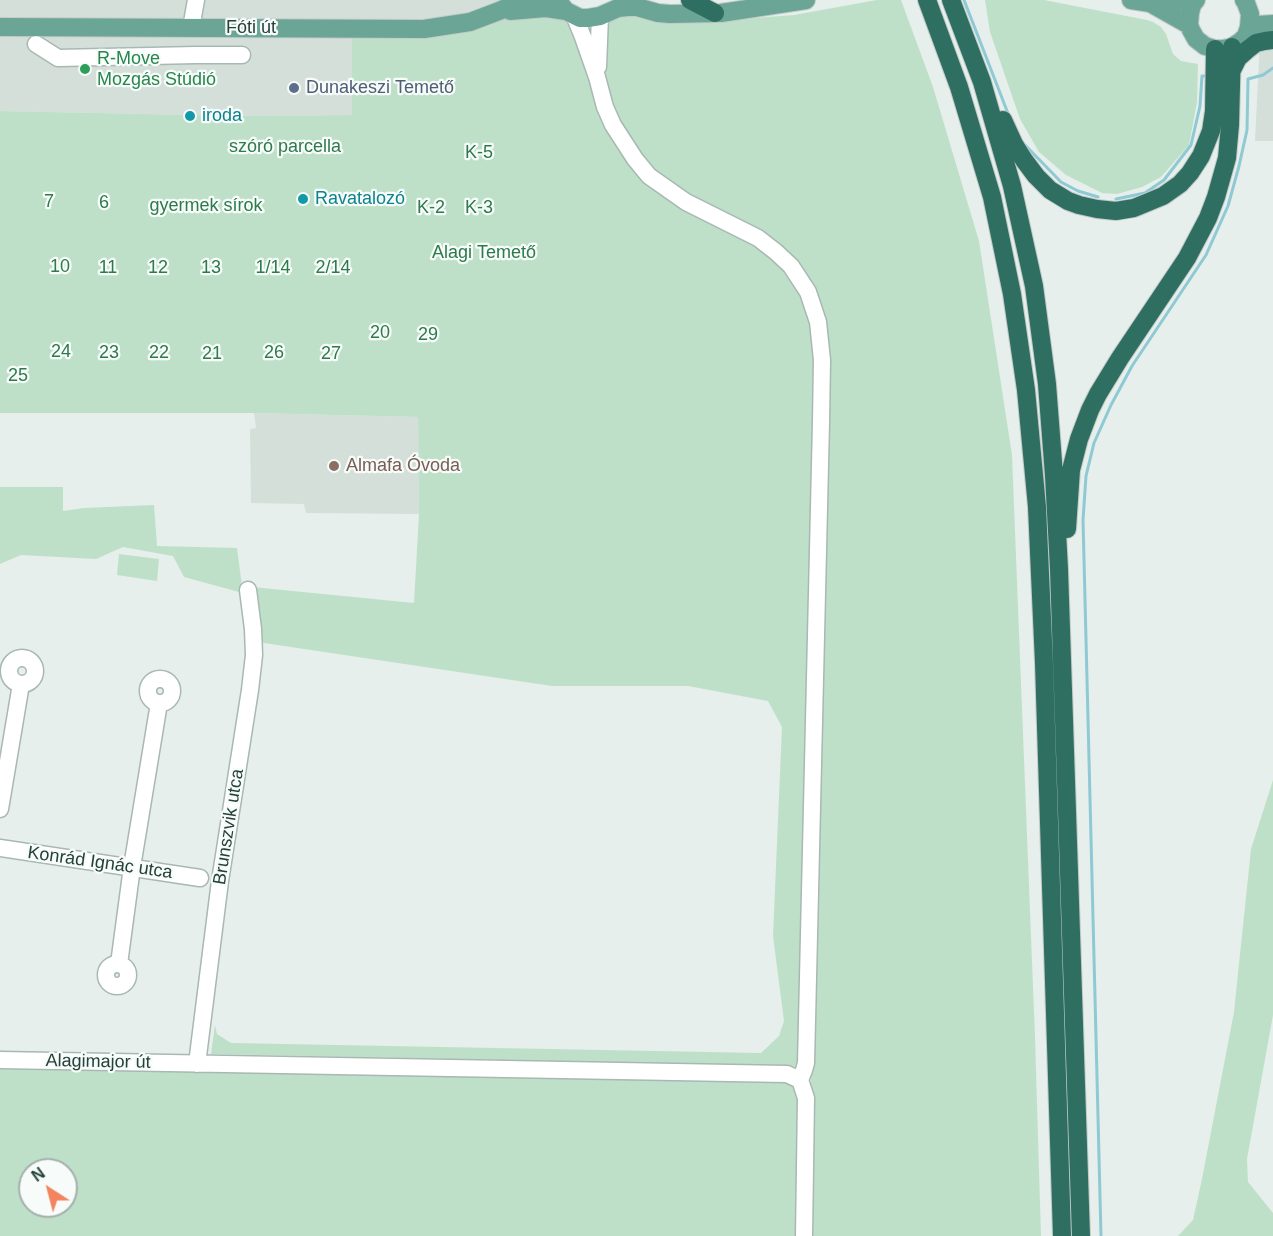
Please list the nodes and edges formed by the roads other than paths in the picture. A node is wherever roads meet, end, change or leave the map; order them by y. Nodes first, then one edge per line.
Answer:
1 (196, 0) edge
2 (524, 0) edge
3 (654, 0) edge
4 (807, 0) edge
5 (927, 0) edge
6 (951, 0) edge
7 (1131, 0) edge
8 (1187, 0) edge
9 (1196, 0) edge
10 (1150, 3) junction
11 (687, 7) edge
12 (566, 9) edge
13 (608, 9) edge
14 (499, 11) junction
15 (715, 13) joint
16 (1248, 14) edge
17 (1273, 23) edge
18 (1189, 25) junction
19 (0, 27) edge
20 (194, 28) junction
21 (1273, 40) edge
22 (36, 44) dead end
23 (1223, 48) junction
24 (196, 55) junction
25 (242, 55) dead end
26 (1231, 72) junction
27 (597, 77) junction
28 (982, 82) junction
29 (1059, 569) junction
30 (248, 590) dead end
31 (21, 684) dead end
32 (159, 703) dead end
33 (0, 808) edge
34 (0, 848) edge
35 (132, 867) junction
36 (200, 878) dead end
37 (119, 964) dead end
38 (0, 1060) edge
39 (197, 1064) junction
40 (800, 1080) junction
41 (804, 1236) edge
42 (1062, 1236) edge
43 (1081, 1236) edge

1 - 20 street
2 - 14 main road
3 - 11 main road
4 - 15 main road
5 - 42 highway
6 - 28 highway
7 - 10 main road
8 - 10 main road
9 - 18 main road
10 - 18 main road
11 - 13 main road
11 - 15 highway
12 - 13 main road
12 - 14 main road
12 - 27 street
13 - 27 street
14 - 20 main road, Fóti út
16 - 17 main road
16 - 23 main road
18 - 23 main road
19 - 20 main road, Fóti út
20 - 24 street
21 - 26 highway
22 - 24 street
23 - 26 highway
23 - 28 highway
24 - 25 street
26 - 29 highway
27 - 40 street
28 - 29 highway
29 - 43 highway
30 - 39 street, Brunszvik utca
31 - 33 street
32 - 35 street
34 - 35 street, Konrád Ignác utca
35 - 36 street, Konrád Ignác utca
35 - 37 street
38 - 39 street, Alagimajor út
39 - 40 street, Alagimajor út
40 - 41 street

